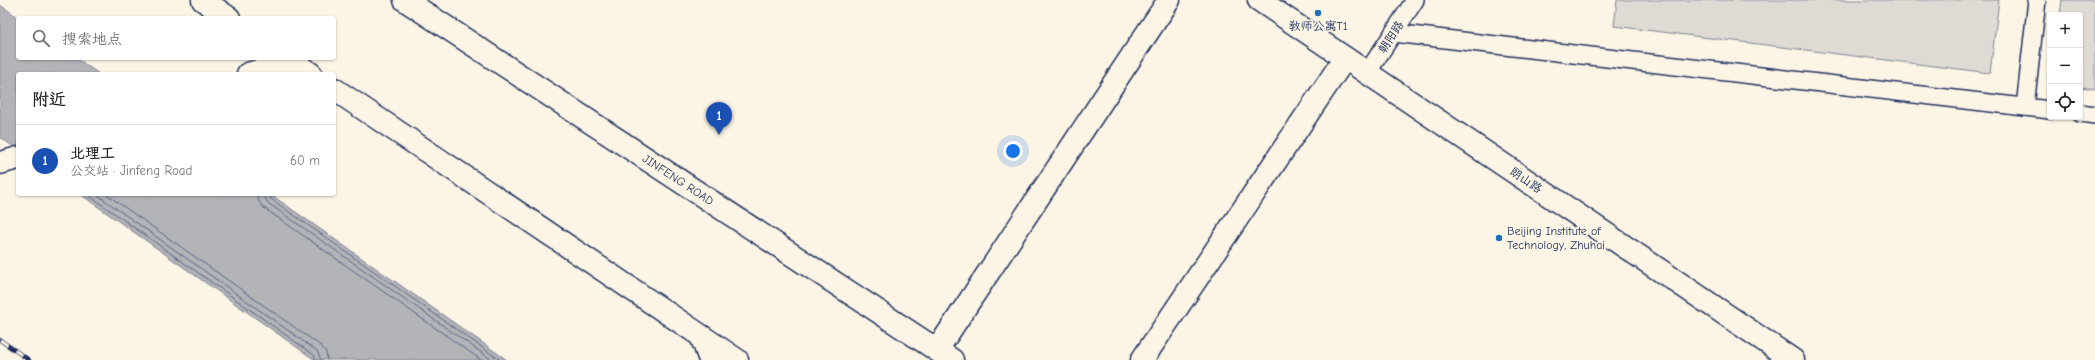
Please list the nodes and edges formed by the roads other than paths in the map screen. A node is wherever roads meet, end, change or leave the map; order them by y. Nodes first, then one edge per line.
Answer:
1 (203, 0) edge
2 (405, 0) edge
3 (1170, 0) edge
4 (1259, 0) edge
5 (1415, 0) edge
6 (2037, 0) edge
7 (226, 16) edge
8 (1394, 33) junction
9 (1345, 58) junction
10 (286, 60) edge
11 (291, 60) edge
12 (253, 72) edge
13 (309, 72) edge
14 (1367, 73) junction
15 (336, 90) edge
16 (2025, 107) junction
17 (2047, 110) edge
18 (2083, 114) edge
19 (2095, 115) edge
20 (16, 159) edge
21 (0, 163) edge
22 (701, 336) junction
23 (944, 355) edge
24 (710, 360) edge
25 (737, 360) edge
26 (1142, 360) edge
27 (1793, 360) edge

1 - 7 main road
2 - 23 main road, JINFENG ROAD
3 - 23 main road
4 - 9 main road, 朗山路
5 - 8 lane, 朝阳路
6 - 16 lane
8 - 14 lane, 朝阳路
8 - 16 lane
9 - 14 main road, 朗山路
9 - 26 main road
10 - 12 main road
11 - 13 main road
14 - 27 main road, 朗山路
15 - 22 main road
16 - 17 lane
18 - 19 lane
20 - 21 main road
22 - 24 main road
22 - 25 main road

